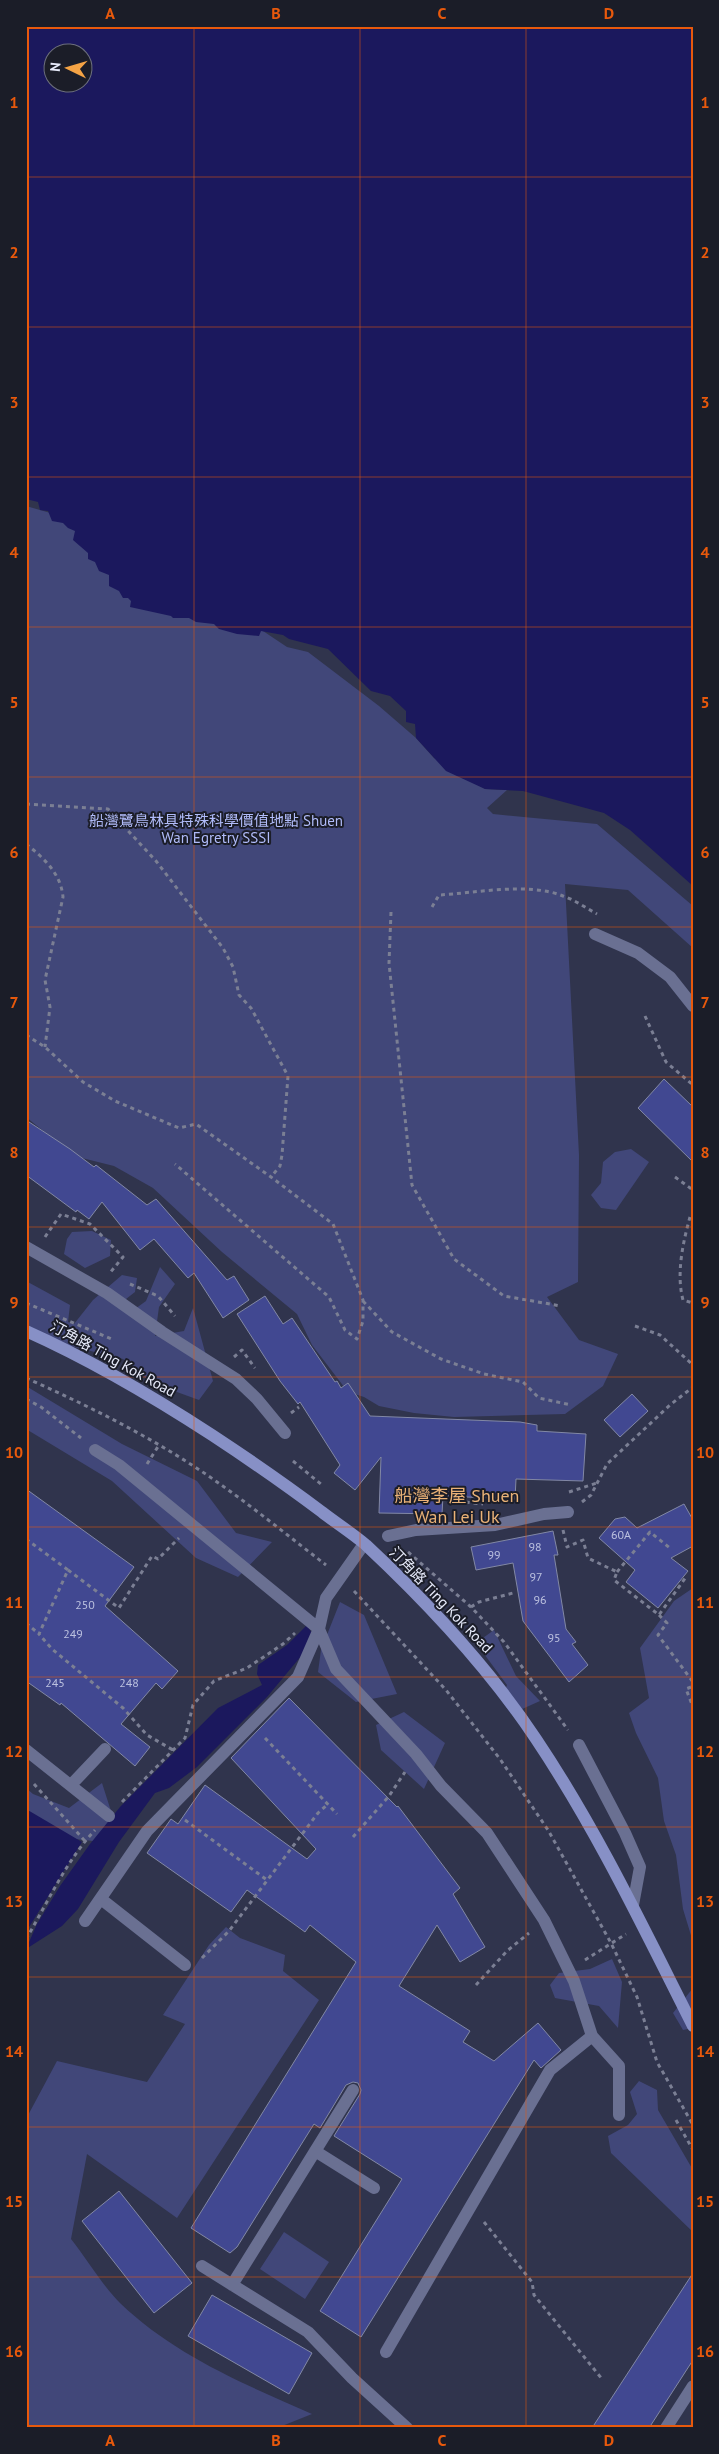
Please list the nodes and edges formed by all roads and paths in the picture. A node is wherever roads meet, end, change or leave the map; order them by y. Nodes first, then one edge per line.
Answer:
1 (26, 804) edge
2 (26, 844) edge
3 (432, 907) dead end
4 (391, 912) dead end
5 (605, 918) dead end
6 (595, 934) dead end
7 (693, 1006) edge
8 (645, 1016) dead end
9 (26, 1035) edge
10 (45, 1047) junction
11 (693, 1085) edge
12 (174, 1164) dead end
13 (271, 1177) junction
14 (675, 1177) dead end
15 (693, 1190) edge
16 (690, 1217) dead end
17 (31, 1250) edge
18 (117, 1278) dead end
19 (126, 1282) dead end
20 (363, 1300) junction
21 (26, 1303) edge
22 (693, 1303) edge
23 (561, 1306) dead end
24 (179, 1321) dead end
25 (635, 1326) dead end
26 (26, 1331) edge
27 (114, 1340) dead end
28 (232, 1359) dead end
29 (693, 1366) edge
30 (259, 1373) dead end
31 (26, 1378) edge
32 (693, 1387) edge
33 (26, 1399) edge
34 (571, 1405) dead end
35 (285, 1433) dead end
36 (159, 1445) junction
37 (97, 1451) joint
38 (143, 1470) dead end
39 (598, 1483) junction
40 (402, 1495) dead end
41 (564, 1495) dead end
42 (492, 1505) dead end
43 (563, 1512) junction
44 (192, 1525) junction
45 (388, 1536) dead end
46 (26, 1539) edge
47 (364, 1544) junction
48 (671, 1549) dead end
49 (328, 1566) dead end
50 (68, 1570) junction
51 (616, 1572) junction
52 (686, 1578) dead end
53 (348, 1584) dead end
54 (513, 1593) dead end
55 (471, 1607) dead end
56 (659, 1615) junction
57 (26, 1623) edge
58 (314, 1625) junction
59 (39, 1634) junction
60 (693, 1682) edge
61 (691, 1687) dead end
62 (693, 1707) edge
63 (244, 1732) junction
64 (579, 1745) dead end
65 (105, 1749) dead end
66 (26, 1750) edge
67 (173, 1750) junction
68 (416, 1754) junction
69 (32, 1780) dead end
70 (71, 1785) junction
71 (328, 1804) junction
72 (168, 1810) junction
73 (337, 1814) dead end
74 (109, 1816) junction
75 (353, 1837) dead end
76 (85, 1842) junction
77 (267, 1880) junction
78 (101, 1899) junction
79 (633, 1905) junction
80 (544, 1920) junction
81 (85, 1921) dead end
82 (627, 1933) dead end
83 (26, 1939) edge
84 (611, 1943) junction
85 (185, 1965) joint
86 (570, 1971) junction
87 (476, 1985) dead end
88 (693, 2026) edge
89 (592, 2036) junction
90 (353, 2090) dead end
91 (619, 2115) dead end
92 (676, 2120) dead end
93 (693, 2125) edge
94 (693, 2150) edge
95 (315, 2151) junction
96 (374, 2188) dead end
97 (471, 2206) junction
98 (202, 2266) dead end
99 (232, 2285) junction
100 (386, 2352) dead end
101 (602, 2379) dead end
102 (693, 2386) edge
103 (407, 2428) edge
104 (666, 2428) edge

1 - 13 path
2 - 10 path
3 - 5 path
4 - 23 path
6 - 7 street
8 - 11 path
9 - 10 path
10 - 13 path
12 - 20 path
13 - 20 path
14 - 15 path
16 - 22 path
17 - 18 path
17 - 35 street
19 - 24 path
20 - 34 path
21 - 27 path
25 - 29 path
26 - 47 main road, 汀角路 Ting Kok Road
28 - 30 path
31 - 36 path
32 - 39 path
33 - 37 path
36 - 38 path
36 - 49 path
37 - 44 street
39 - 41 path
39 - 43 path
40 - 42 path
43 - 45 street
43 - 51 path
44 - 50 path
44 - 58 street
46 - 50 path
47 - 58 street
47 - 79 main road, 汀角路 Ting Kok Road
48 - 51 path
50 - 59 path
51 - 56 path
52 - 56 path
53 - 84 path
54 - 55 path
56 - 60 path
57 - 59 path
58 - 63 street
58 - 67 path
58 - 68 street
59 - 67 path
61 - 62 path
63 - 71 path
63 - 72 street
64 - 79 street
65 - 70 street
66 - 70 street
67 - 74 path
68 - 75 path
68 - 80 street
69 - 76 path
70 - 74 street
71 - 73 path
71 - 77 path
72 - 77 path
72 - 78 street
74 - 76 path
76 - 83 path
77 - 85 path
78 - 81 street
78 - 85 street
79 - 88 main road, 汀角路 Ting Kok Road
80 - 86 street
80 - 87 path
82 - 84 path
84 - 86 path
84 - 93 path
86 - 89 street
89 - 91 street
89 - 97 street
90 - 95 street
92 - 94 path
95 - 96 street
95 - 99 street
97 - 100 street
97 - 101 path
98 - 99 street
99 - 103 street
102 - 104 street

